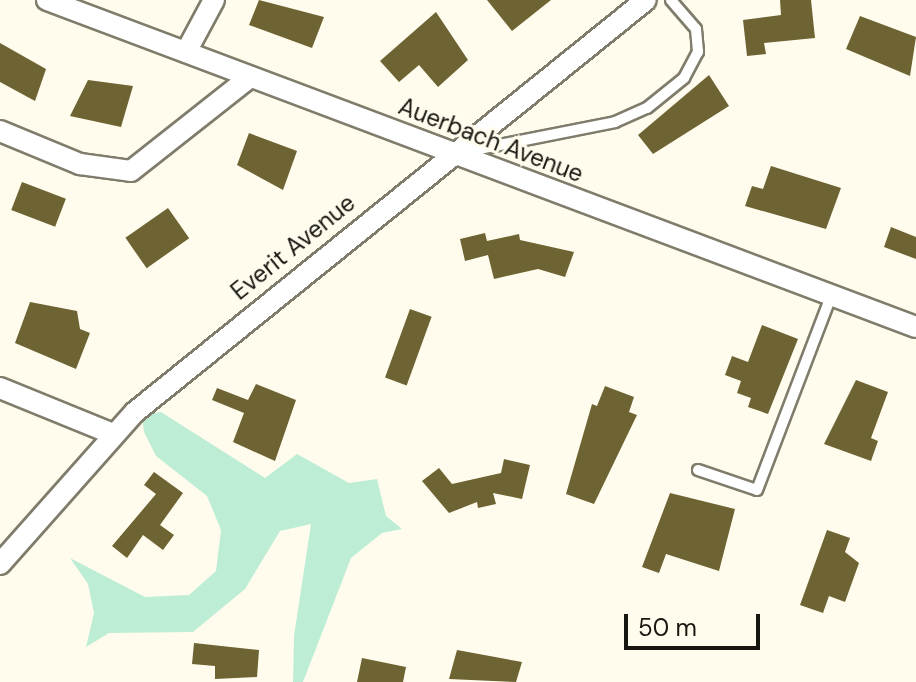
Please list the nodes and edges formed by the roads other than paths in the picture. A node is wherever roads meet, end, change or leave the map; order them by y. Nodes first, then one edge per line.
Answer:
1 (47, 0) edge
2 (214, 0) edge
3 (646, 0) edge
4 (671, 0) edge
5 (186, 52) junction
6 (250, 77) junction
7 (0, 131) edge
8 (450, 155) junction
9 (831, 296) junction
10 (916, 327) edge
11 (0, 388) edge
12 (113, 434) junction
13 (698, 470) dead end
14 (0, 564) edge

1 - 5 street, Auerbach Avenue
2 - 5 street
3 - 8 street, Everit Avenue
4 - 8 lane
5 - 6 street, Auerbach Avenue
6 - 7 street
6 - 8 street, Auerbach Avenue
8 - 9 street, Auerbach Avenue
8 - 12 street, Everit Avenue
9 - 10 street, Auerbach Avenue
9 - 13 lane
11 - 12 street
12 - 14 street, Everit Avenue

